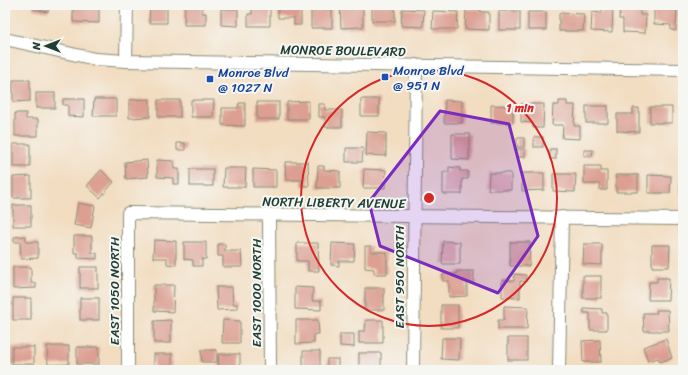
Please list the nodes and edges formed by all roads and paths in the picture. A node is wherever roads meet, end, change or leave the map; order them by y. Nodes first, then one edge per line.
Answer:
1 (127, 5) edge
2 (5, 39) edge
3 (126, 62) junction
4 (416, 65) junction
5 (683, 70) edge
6 (128, 213) joint
7 (269, 215) junction
8 (414, 217) junction
9 (562, 217) junction
10 (683, 219) edge
11 (128, 370) edge
12 (270, 370) edge
13 (413, 370) edge
14 (559, 370) edge

1 - 3 street
2 - 3 street, MONROE BOULEVARD
3 - 4 street, MONROE BOULEVARD
4 - 5 street, MONROE BOULEVARD
4 - 8 street, EAST 950 NORTH
6 - 7 street, NORTH LIBERTY AVENUE
6 - 11 street, EAST 1050 NORTH
7 - 8 street, NORTH LIBERTY AVENUE
7 - 12 street, EAST 1000 NORTH
8 - 9 street, NORTH LIBERTY AVENUE
8 - 13 street, EAST 950 NORTH
9 - 10 street, NORTH LIBERTY AVENUE
9 - 14 street

